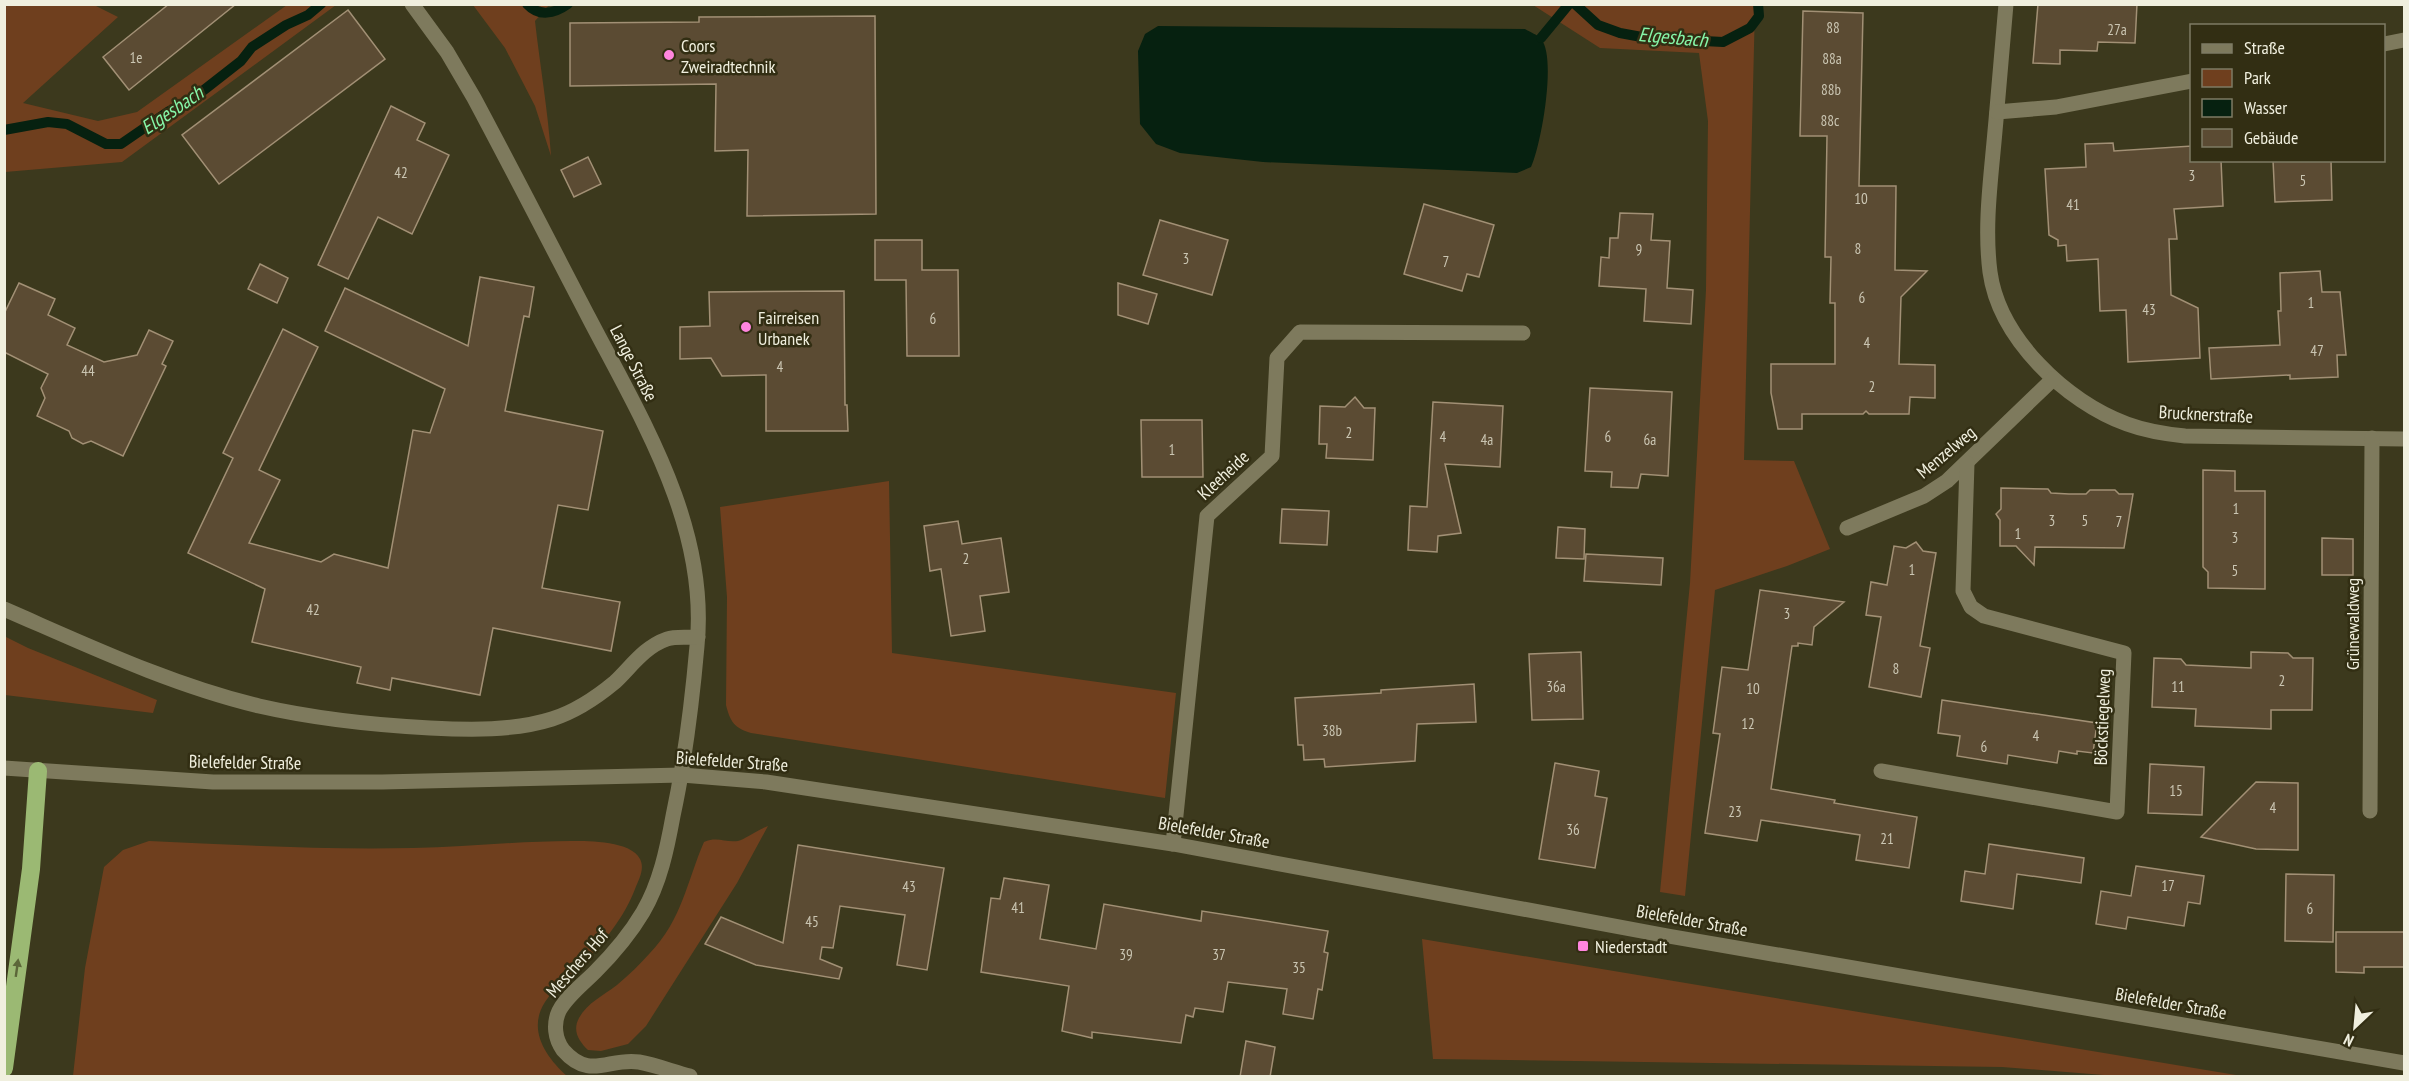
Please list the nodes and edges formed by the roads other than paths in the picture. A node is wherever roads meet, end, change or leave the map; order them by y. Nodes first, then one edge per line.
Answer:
1 (412, 4) edge
2 (2006, 4) edge
3 (2404, 40) edge
4 (2385, 44) edge
5 (2190, 81) edge
6 (1997, 112) junction
7 (1523, 333) dead end
8 (2053, 379) junction
9 (2372, 438) junction
10 (2404, 439) edge
11 (1967, 464) junction
12 (1847, 528) dead end
13 (4, 609) edge
14 (698, 637) junction
15 (4, 768) edge
16 (38, 771) junction
17 (1881, 771) dead end
18 (682, 775) junction
19 (2370, 811) dead end
20 (1173, 844) junction
21 (2404, 1063) edge
22 (4, 1068) edge
23 (588, 1072) edge
24 (690, 1077) edge

1 - 14 street, Lange Straße
2 - 6 street, Brucknerstraße
3 - 4 street
5 - 6 street
6 - 8 street, Brucknerstraße
7 - 20 street, Kleeheide
8 - 9 street, Brucknerstraße
8 - 11 street, Menzelweg
9 - 10 street, Brucknerstraße
9 - 19 street, Grünewaldweg
11 - 12 street, Menzelweg
11 - 17 street, Böckstiegelweg
13 - 14 street
14 - 18 street, Lange Straße
15 - 16 street, Bielefelder Straße
16 - 18 street, Bielefelder Straße
22 -> 16 highway
18 - 20 street, Bielefelder Straße
18 - 23 street, Meschers Hof
20 - 21 street, Bielefelder Straße
23 - 24 street, Meschers Hof

